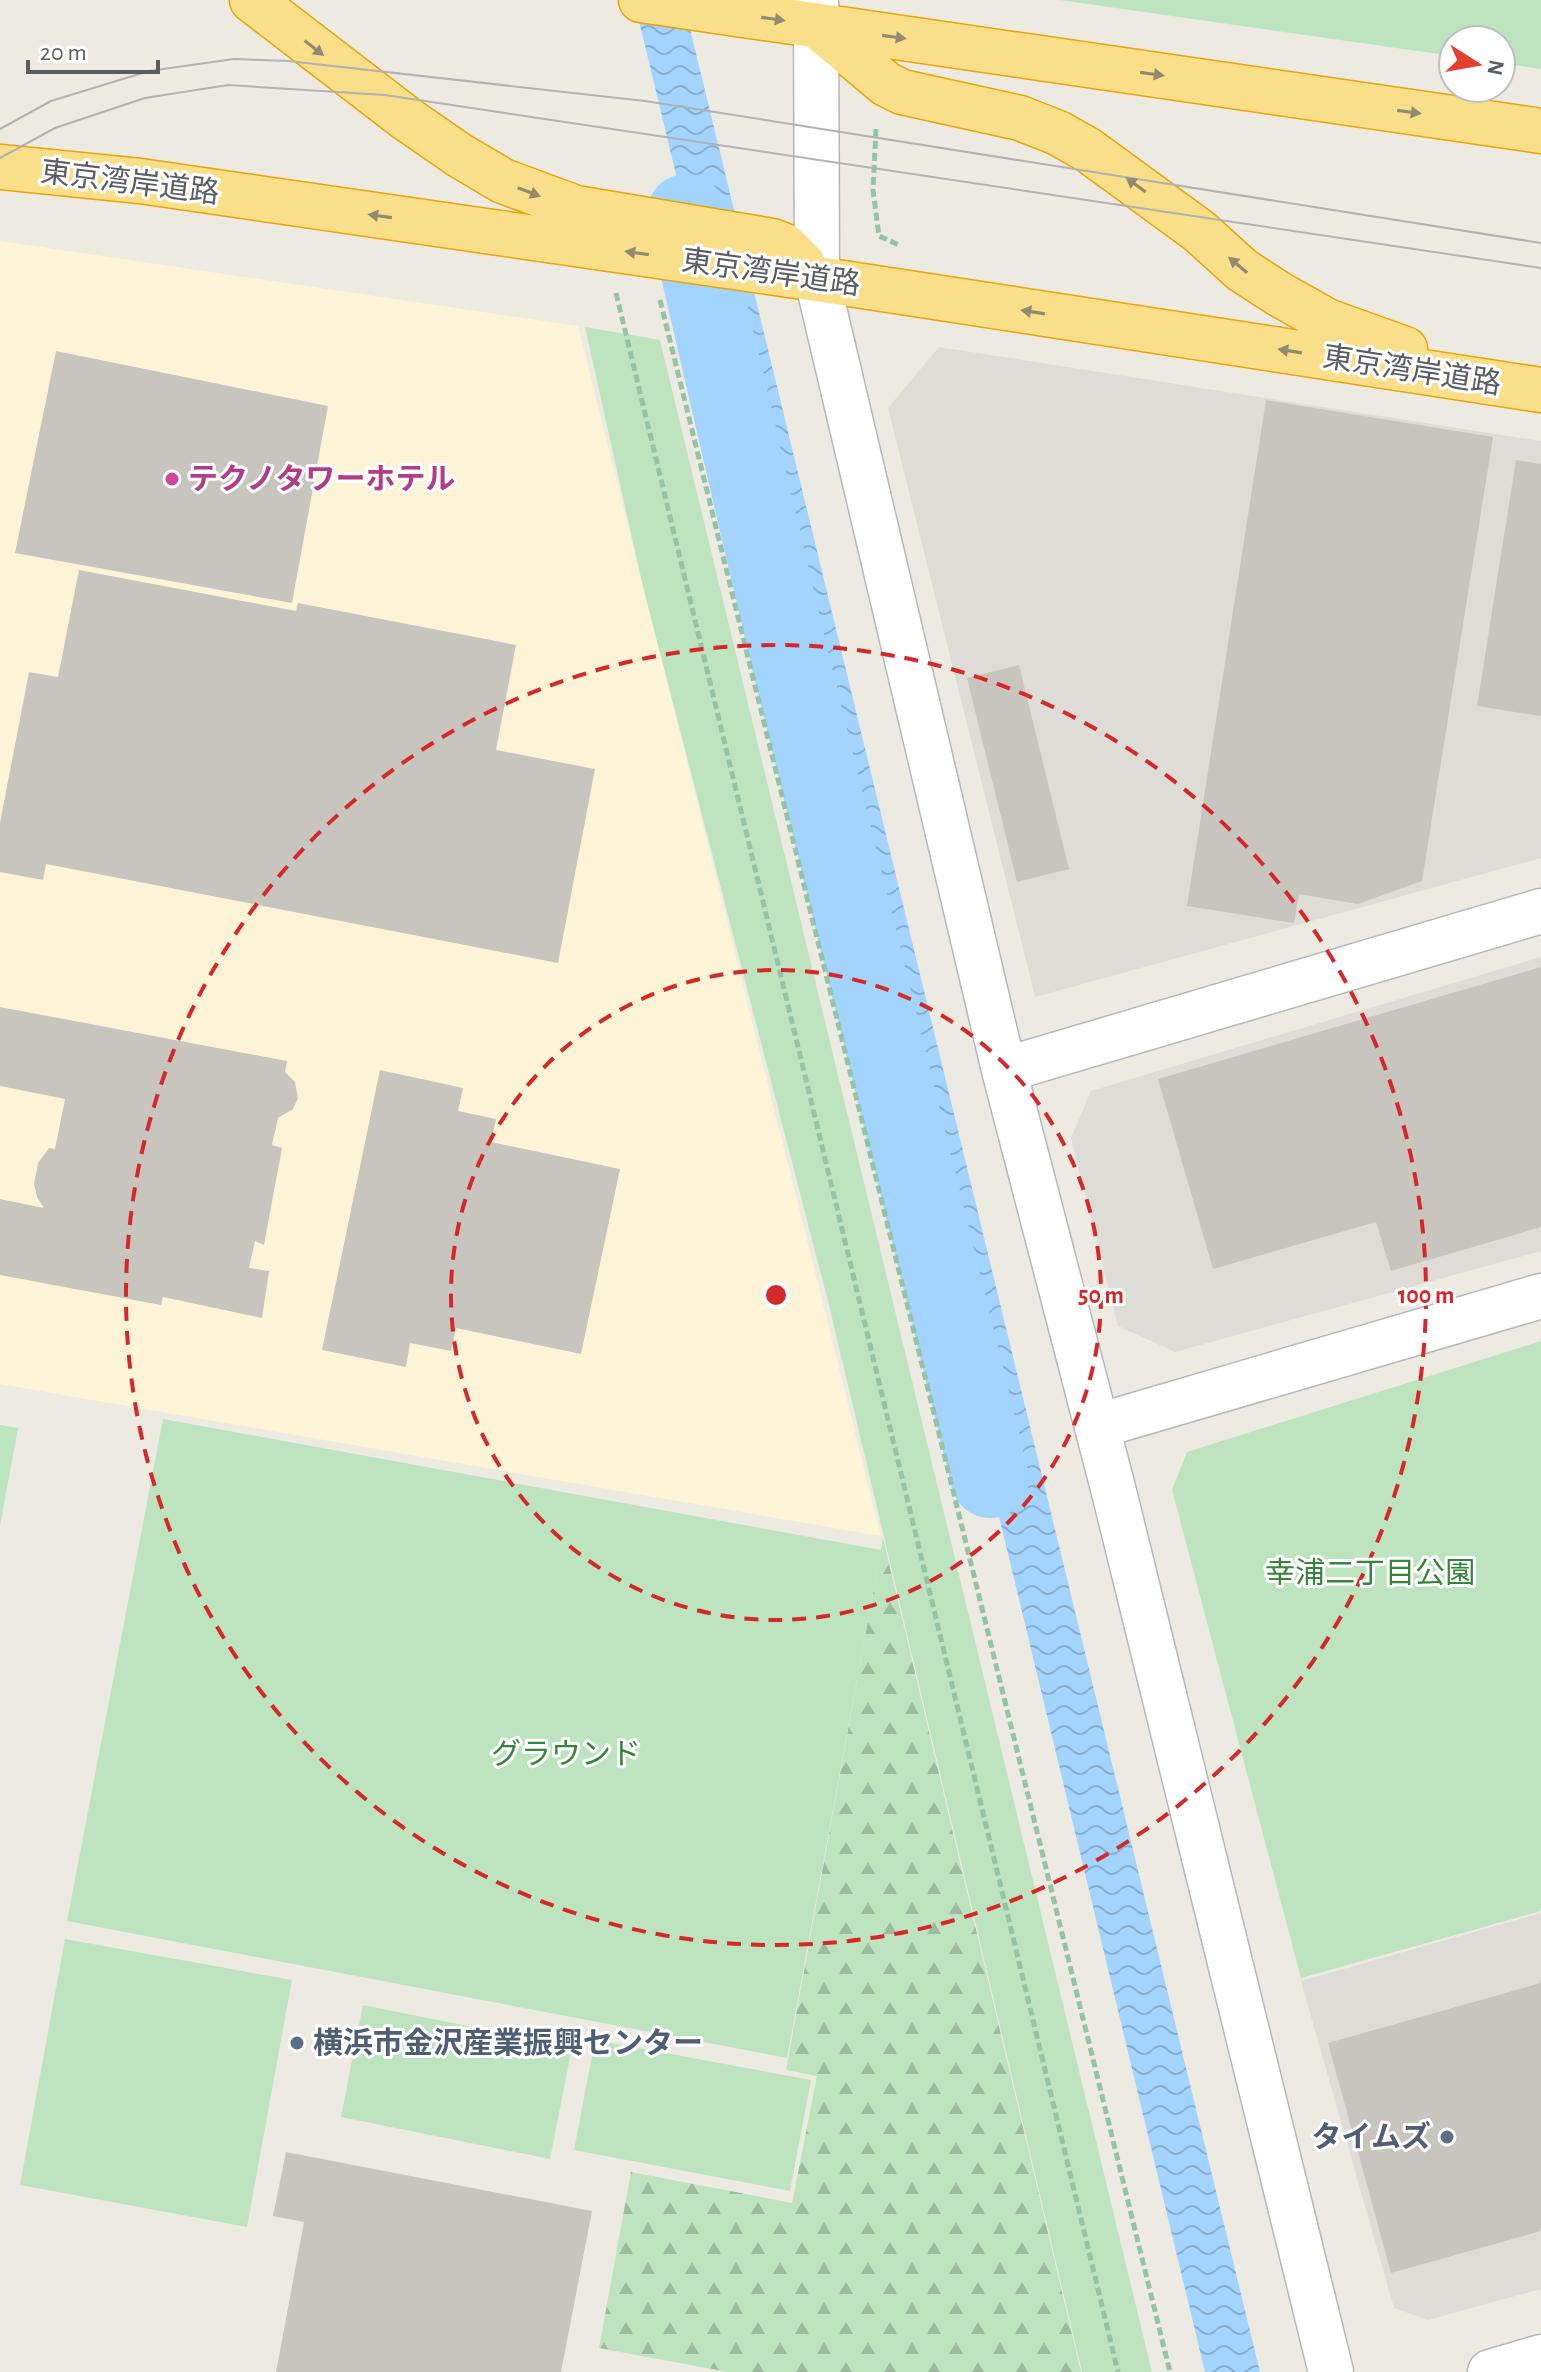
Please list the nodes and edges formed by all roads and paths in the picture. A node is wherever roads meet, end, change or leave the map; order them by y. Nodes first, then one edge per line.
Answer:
1 (252, 0) edge
2 (641, 0) edge
3 (816, 13) edge
4 (878, 77) junction
5 (1541, 131) edge
6 (0, 167) edge
7 (901, 259) dead end
8 (817, 279) junction
9 (631, 294) dead end
10 (645, 297) dead end
11 (1541, 389) edge
12 (1541, 911) edge
13 (1004, 1070) junction
14 (1541, 1296) edge
15 (1098, 1426) junction
16 (1541, 2357) edge
17 (1118, 2372) edge
18 (1170, 2372) edge
19 (1331, 2372) edge
20 (1490, 2372) edge

1 -> 8 highway
2 -> 3 highway
3 - 4 highway
3 -> 5 highway
3 - 8 street
4 - 7 path
11 -> 4 highway
8 -> 6 highway, 東京湾岸道路
11 -> 8 highway, 東京湾岸道路
8 - 13 street
9 - 17 path
10 - 18 path
12 - 13 street
13 - 15 street
14 - 15 street
15 - 19 street
16 - 20 street

